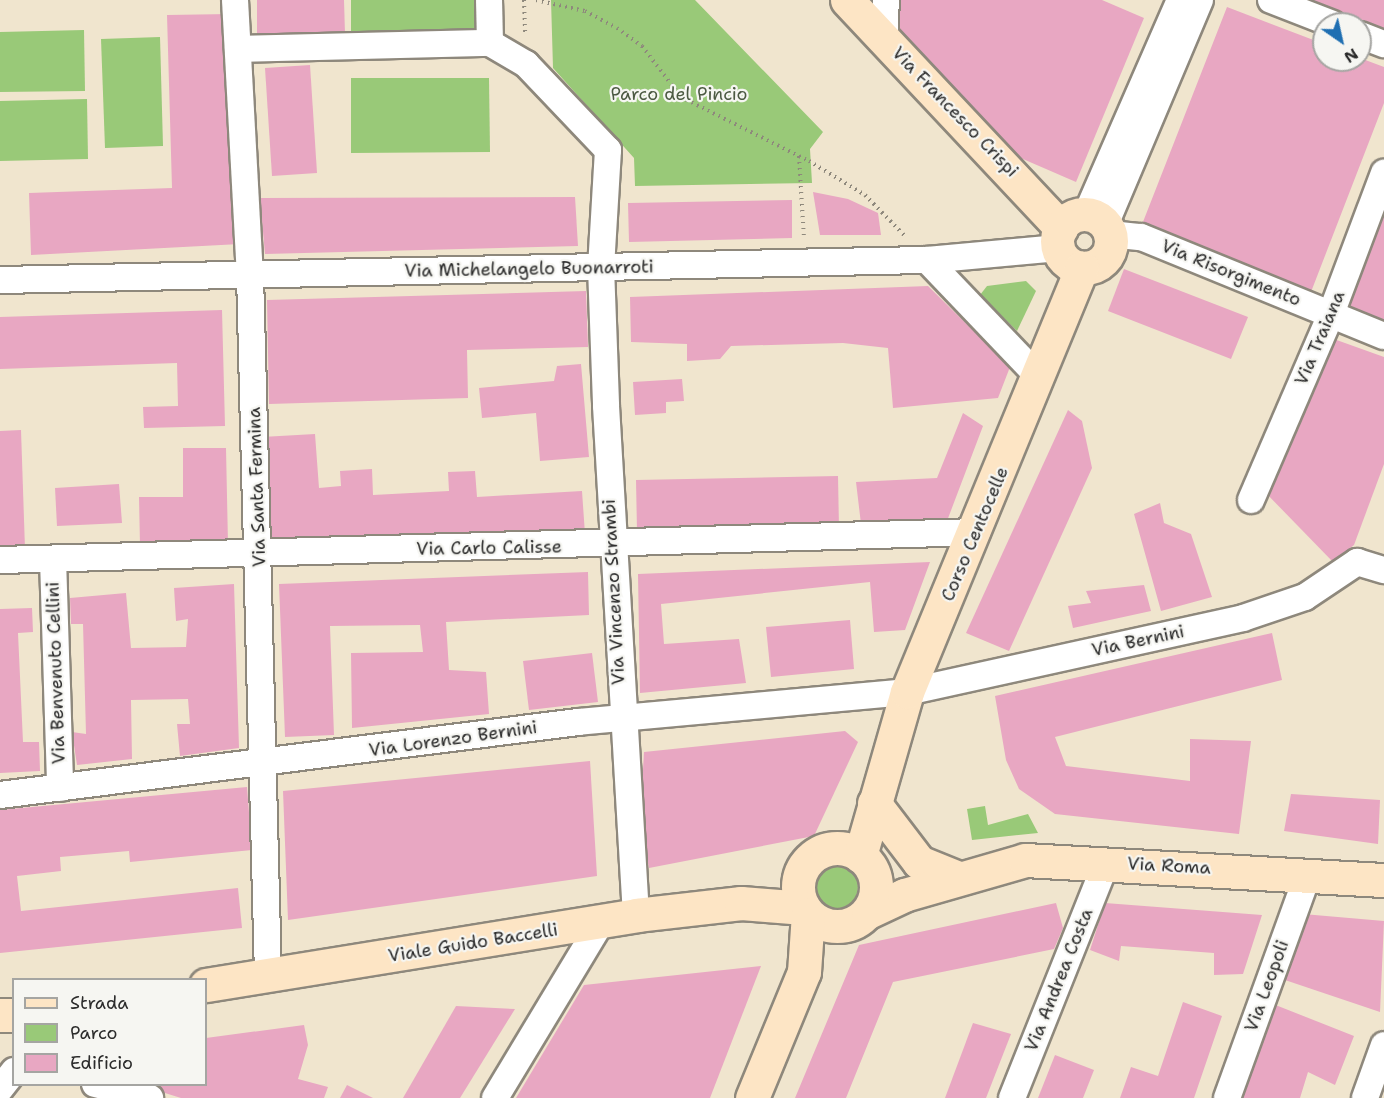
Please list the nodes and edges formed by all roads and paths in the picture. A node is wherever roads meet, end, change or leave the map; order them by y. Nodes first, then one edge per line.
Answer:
1 (235, 0) edge
2 (489, 0) edge
3 (536, 0) edge
4 (846, 0) edge
5 (886, 0) edge
6 (1180, 0) edge
7 (1200, 0) edge
8 (1272, 0) edge
9 (1312, 16) edge
10 (885, 39) junction
11 (490, 43) junction
12 (238, 49) junction
13 (799, 156) junction
14 (1384, 173) edge
15 (1084, 236) junction
16 (927, 260) junction
17 (806, 263) junction
18 (601, 267) junction
19 (250, 274) junction
20 (0, 280) edge
21 (1331, 314) junction
22 (1384, 336) edge
23 (1039, 377) junction
24 (1251, 500) dead end
25 (977, 532) junction
26 (611, 545) junction
27 (260, 554) junction
28 (53, 559) junction
29 (0, 560) edge
30 (1384, 570) edge
31 (908, 692) junction
32 (621, 718) junction
33 (260, 766) junction
34 (60, 788) junction
35 (0, 795) edge
36 (874, 803) junction
37 (857, 857) junction
38 (1106, 863) junction
39 (1308, 874) junction
40 (956, 878) junction
41 (1384, 880) edge
42 (804, 900) junction
43 (636, 915) junction
44 (855, 919) junction
45 (600, 924) junction
46 (804, 972) junction
47 (268, 975) junction
48 (207, 985) edge
49 (1384, 1045) edge
50 (12, 1074) edge
51 (103, 1086) edge
52 (0, 1089) edge
53 (150, 1098) edge
54 (495, 1098) edge
55 (752, 1098) edge
56 (1012, 1098) edge
57 (1227, 1098) edge
58 (1365, 1098) edge

1 - 12 street, Via Santa Fermina
2 - 11 street
3 - 13 path
4 - 10 main road, Via Francesco Crispi
5 - 10 street
6 - 15 street
7 - 15 street, Corso Centocelle
8 - 9 street
10 - 15 main road, Via Francesco Crispi
11 - 12 street
11 - 18 street, Via Vincenzo Strambi
12 - 19 street, Via Santa Fermina
13 - 16 path
13 - 17 path
14 - 21 street, Via Traiana
15 - 16 street, Via Michelangelo Buonarroti
15 - 21 street, Via Risorgimento
15 - 23 main road, Corso Centocelle
16 - 17 street, Via Michelangelo Buonarroti
16 - 23 street
17 - 18 street, Via Michelangelo Buonarroti
18 - 19 street, Via Michelangelo Buonarroti
18 - 26 street, Via Vincenzo Strambi
19 - 20 street, Via Michelangelo Buonarroti
19 - 27 street, Via Santa Fermina
21 - 22 street, Via Risorgimento
21 - 24 street, Via Traiana
23 - 25 main road, Corso Centocelle
25 - 26 street, Via Carlo Calisse
25 - 31 main road, Corso Centocelle
26 - 27 street, Via Carlo Calisse
26 - 32 street, Via Vincenzo Strambi
27 - 28 street, Via Carlo Calisse
27 - 33 street, Via Santa Fermina
28 - 29 street, Via Carlo Calisse
28 - 34 street, Via Benvenuto Cellini
30 - 31 street, Via Bernini
31 - 32 street, Via Lorenzo Bernini
31 - 36 main road, Corso Centocelle
32 - 33 street, Via Lorenzo Bernini
32 - 43 street, Via Vincenzo Strambi
33 - 34 street, Via Lorenzo Bernini
33 - 47 street, Via Santa Fermina
34 - 35 street, Via Lorenzo Bernini
36 - 37 main road, Corso Centocelle
36 - 40 main road
37 - 40 main road
37 - 42 main road
37 - 44 main road
38 - 39 main road, Via Roma
38 - 40 main road, Via Roma
38 - 56 street, Via Andrea Costa
39 - 41 main road, Via Roma
39 - 57 street, Via Leopoli
40 - 44 main road
42 - 43 main road, Viale Guido Baccelli
42 - 44 main road
42 - 46 main road
43 - 45 main road, Viale Guido Baccelli
44 - 46 main road
45 - 47 main road, Viale Guido Baccelli
45 - 54 street
46 - 55 main road
47 - 48 main road, Viale Guido Baccelli
49 - 58 street
50 - 52 street
51 - 53 street

